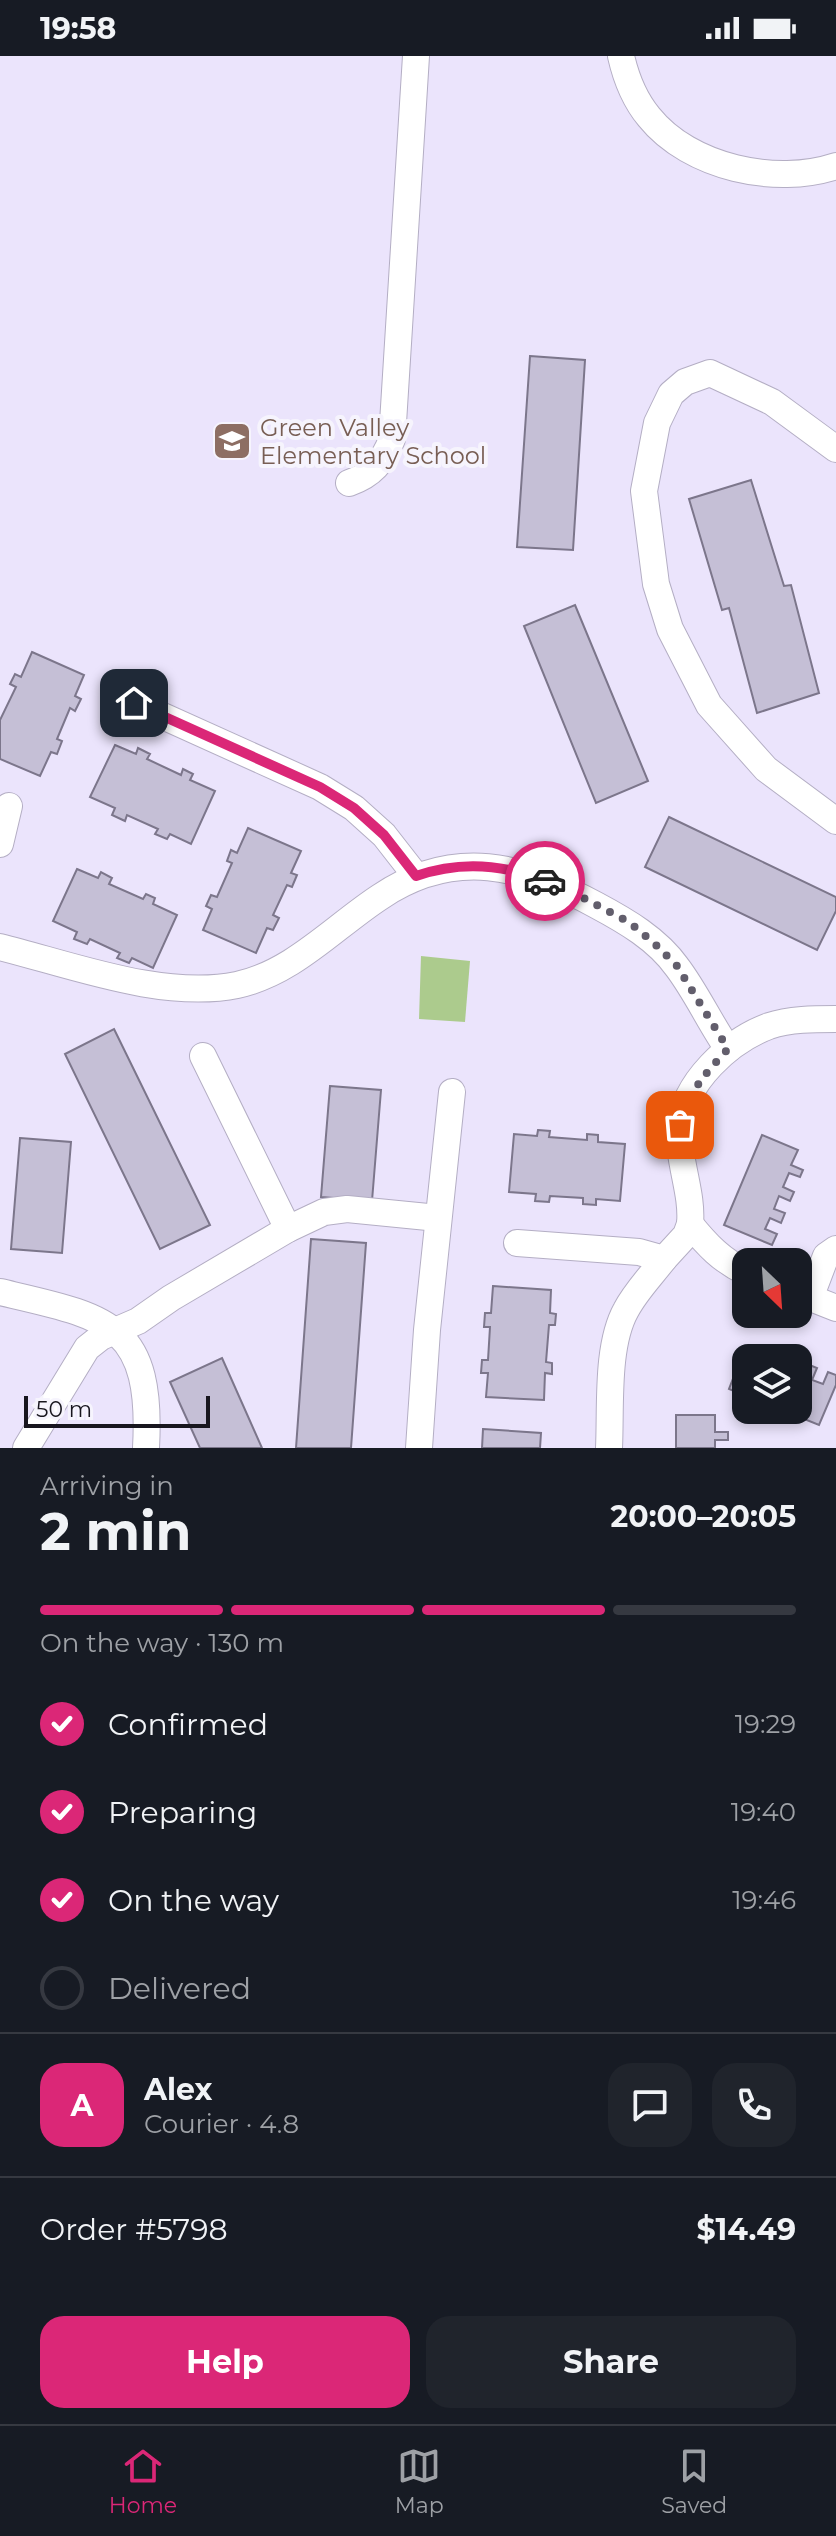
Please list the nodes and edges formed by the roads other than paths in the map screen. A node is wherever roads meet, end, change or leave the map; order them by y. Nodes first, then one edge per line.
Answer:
1 (416, 56) edge
2 (621, 56) edge
3 (836, 166) edge
4 (836, 449) edge
5 (349, 483) dead end
6 (134, 703) dead end
7 (9, 806) dead end
8 (836, 821) edge
9 (0, 844) edge
10 (416, 876) junction
11 (0, 947) edge
12 (836, 1019) edge
13 (728, 1049) junction
14 (203, 1056) dead end
15 (452, 1092) dead end
16 (438, 1218) junction
17 (690, 1224) junction
18 (288, 1229) junction
19 (517, 1243) dead end
20 (836, 1249) edge
21 (664, 1259) junction
22 (732, 1265) edge
23 (812, 1281) edge
24 (0, 1292) edge
25 (812, 1299) edge
26 (836, 1308) edge
27 (115, 1331) junction
28 (26, 1448) edge
29 (146, 1448) edge
30 (419, 1448) edge
31 (609, 1448) edge

1 - 5 street
2 - 3 street
4 - 8 street
6 - 10 street
7 - 9 street
10 - 11 street
10 - 13 street
12 - 13 street
13 - 17 street
14 - 18 street
15 - 16 street
16 - 18 street
16 - 30 street
17 - 21 street
17 - 22 street
18 - 27 street
19 - 21 street
20 - 23 street
21 - 31 street
24 - 27 street
25 - 26 street
27 - 28 street
27 - 29 street

